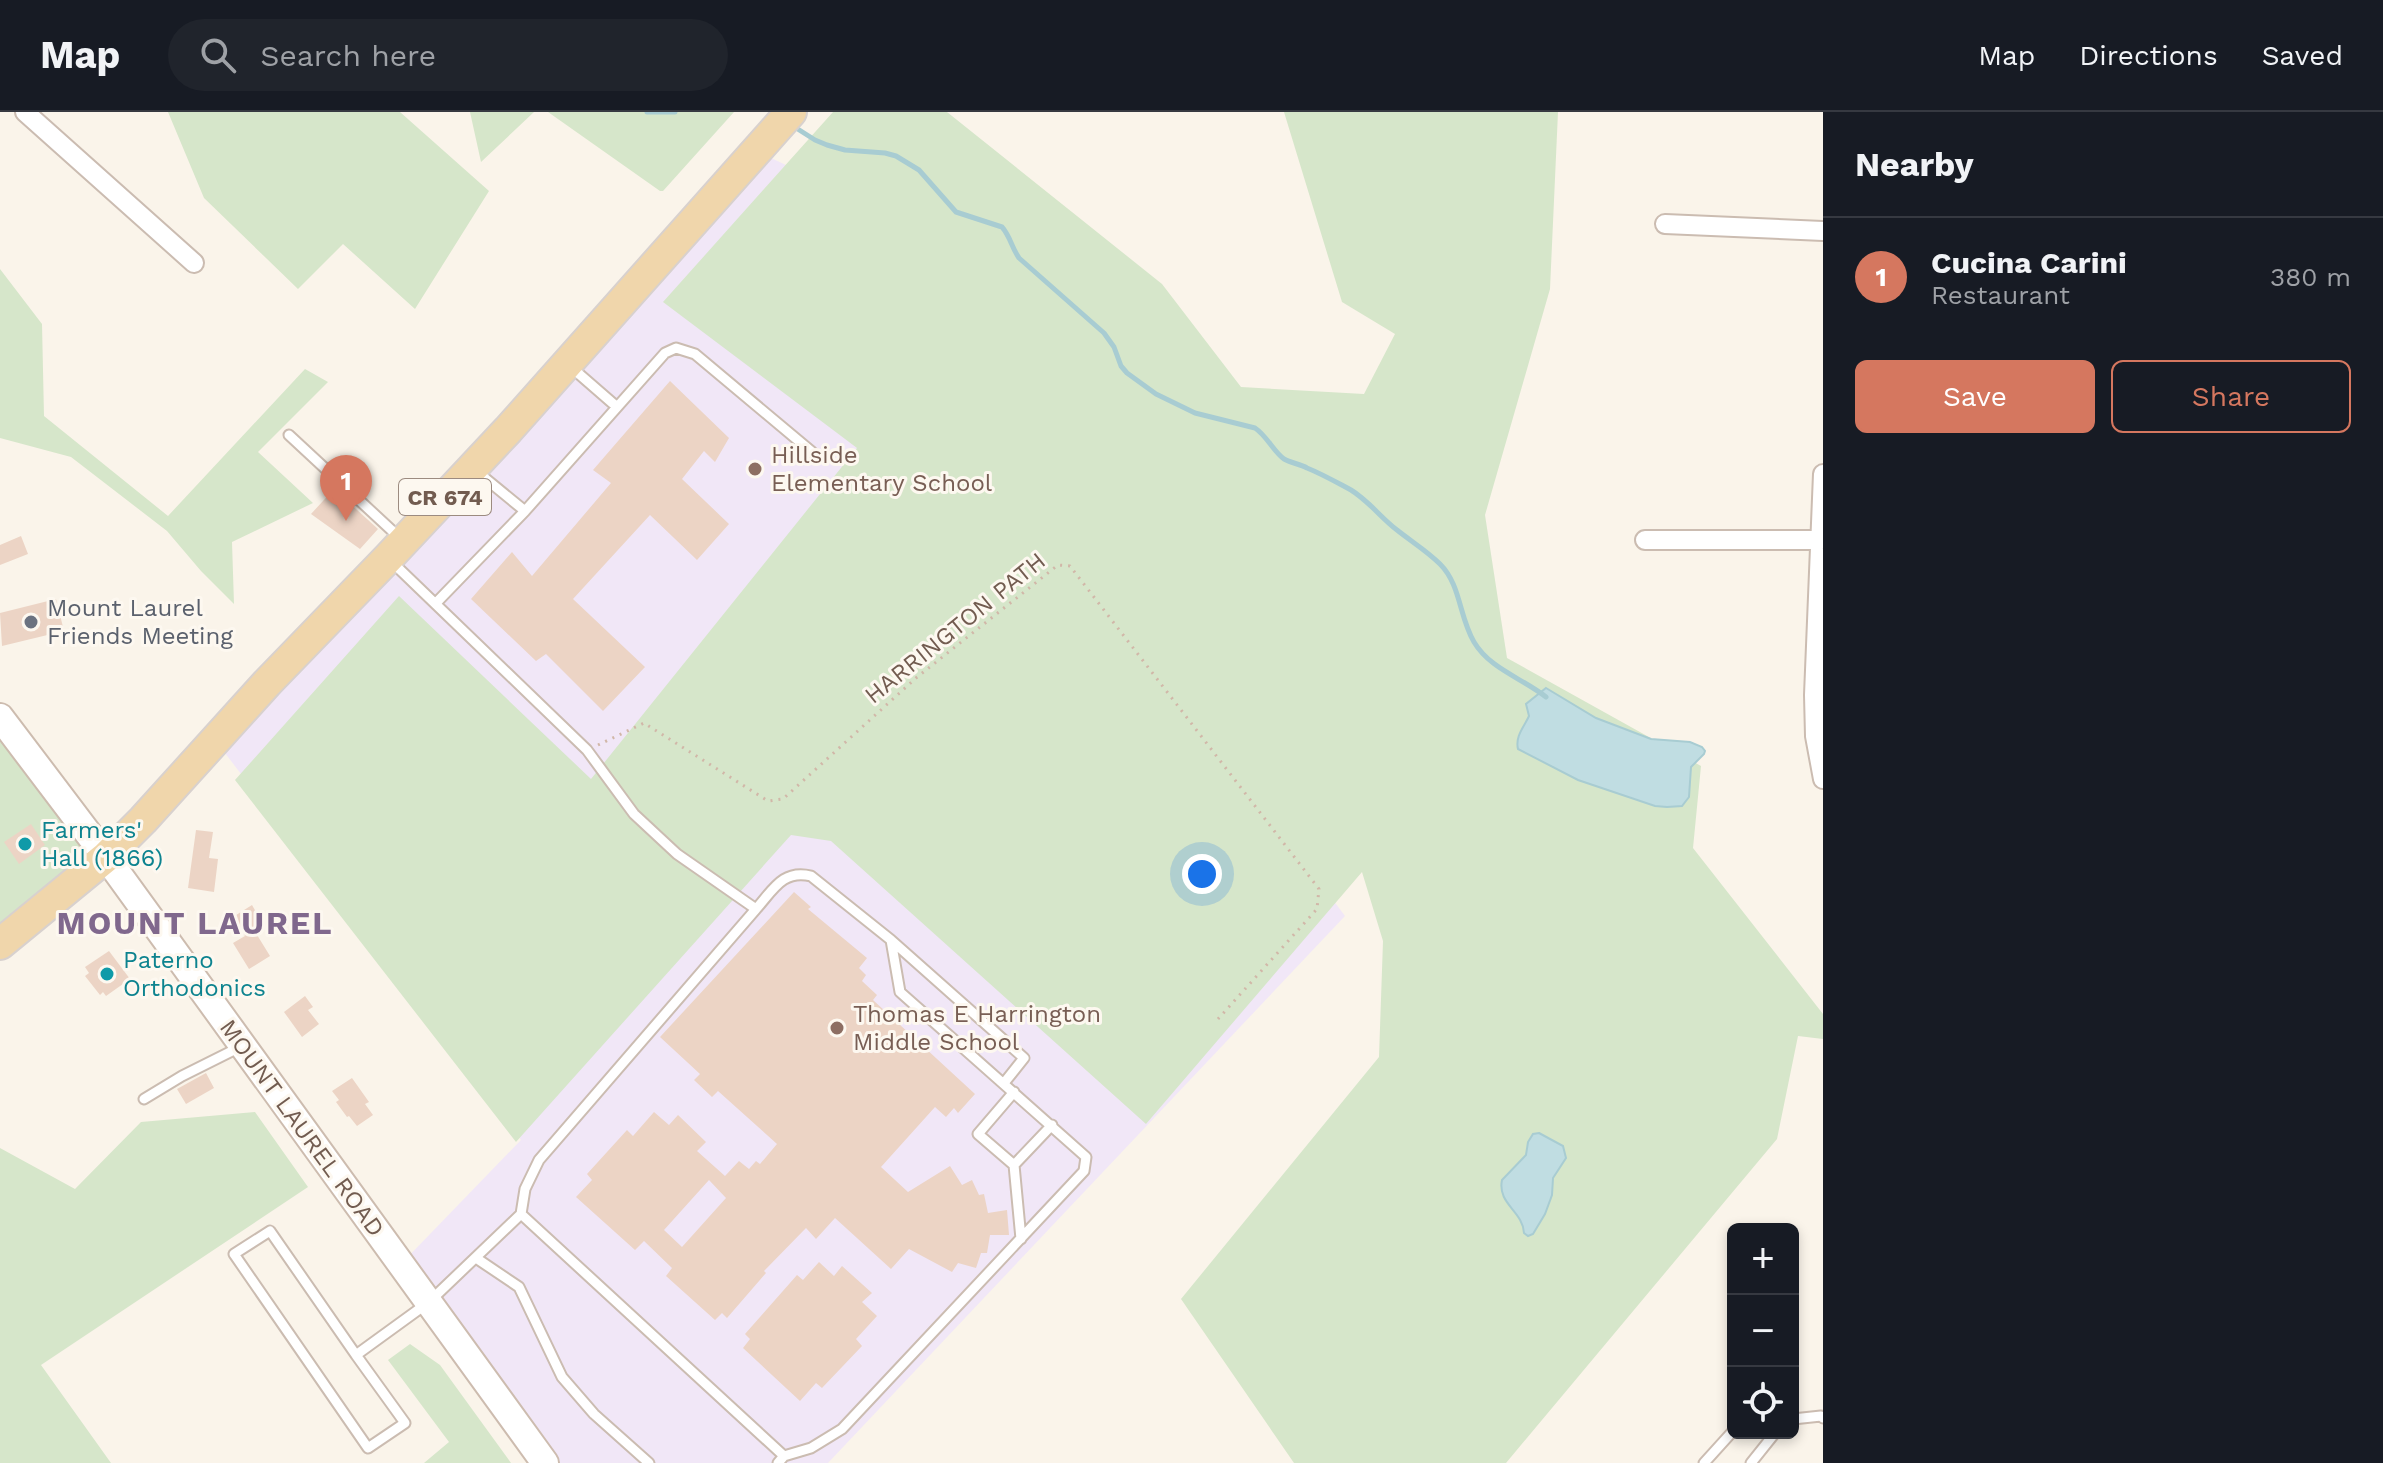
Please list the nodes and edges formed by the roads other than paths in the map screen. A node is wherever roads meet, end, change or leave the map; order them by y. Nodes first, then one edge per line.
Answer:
1 (25, 112) edge
2 (786, 118) edge
3 (1665, 224) dead end
4 (1823, 231) edge
5 (194, 263) dead end
6 (567, 363) junction
7 (617, 407) junction
8 (289, 435) dead end
9 (812, 452) dead end
10 (472, 468) junction
11 (1823, 474) edge
12 (525, 511) junction
13 (1645, 540) dead end
14 (1821, 540) junction
15 (396, 550) junction
16 (436, 603) junction
17 (0, 717) edge
18 (1823, 779) edge
19 (106, 857) junction
20 (756, 909) junction
21 (891, 940) junction
22 (0, 944) edge
23 (243, 1046) junction
24 (1004, 1083) junction
25 (1014, 1092) junction
26 (144, 1099) dead end
27 (1052, 1125) junction
28 (1014, 1165) junction
29 (521, 1214) junction
30 (1021, 1239) junction
31 (476, 1258) junction
32 (429, 1302) junction
33 (356, 1355) junction
34 (1823, 1418) edge
35 (1799, 1419) edge
36 (1727, 1438) edge
37 (1770, 1439) edge
38 (781, 1460) edge
39 (545, 1463) edge
40 (649, 1463) edge
41 (1704, 1463) edge
42 (1751, 1463) edge

1 - 5 street
2 - 6 main road, CR 674
3 - 4 street
6 - 7 lane
6 - 10 main road, CR 674
7 - 9 lane
7 - 12 lane
8 - 15 lane
10 - 12 lane
10 - 15 main road, CR 674
11 - 14 street
12 - 16 lane
13 - 14 street
14 - 18 street
15 - 16 lane
15 - 19 main road, CR 674
16 - 20 lane
17 - 19 main road, MOUNT LAUREL ROAD
19 - 22 main road, CR 674
19 - 23 main road, MOUNT LAUREL ROAD
20 - 21 lane
20 - 29 lane
21 - 24 lane
21 - 24 lane
23 - 26 lane
23 - 32 main road, MOUNT LAUREL ROAD
24 - 25 lane
25 - 27 lane
25 - 28 lane
27 - 28 lane
27 - 30 lane
28 - 30 lane
29 - 31 lane
29 - 38 lane
30 - 38 lane
31 - 32 lane
31 - 40 lane
32 - 33 lane
32 - 39 main road, MOUNT LAUREL ROAD
33 - 33 lane
34 - 35 lane
36 - 41 lane
37 - 42 lane

